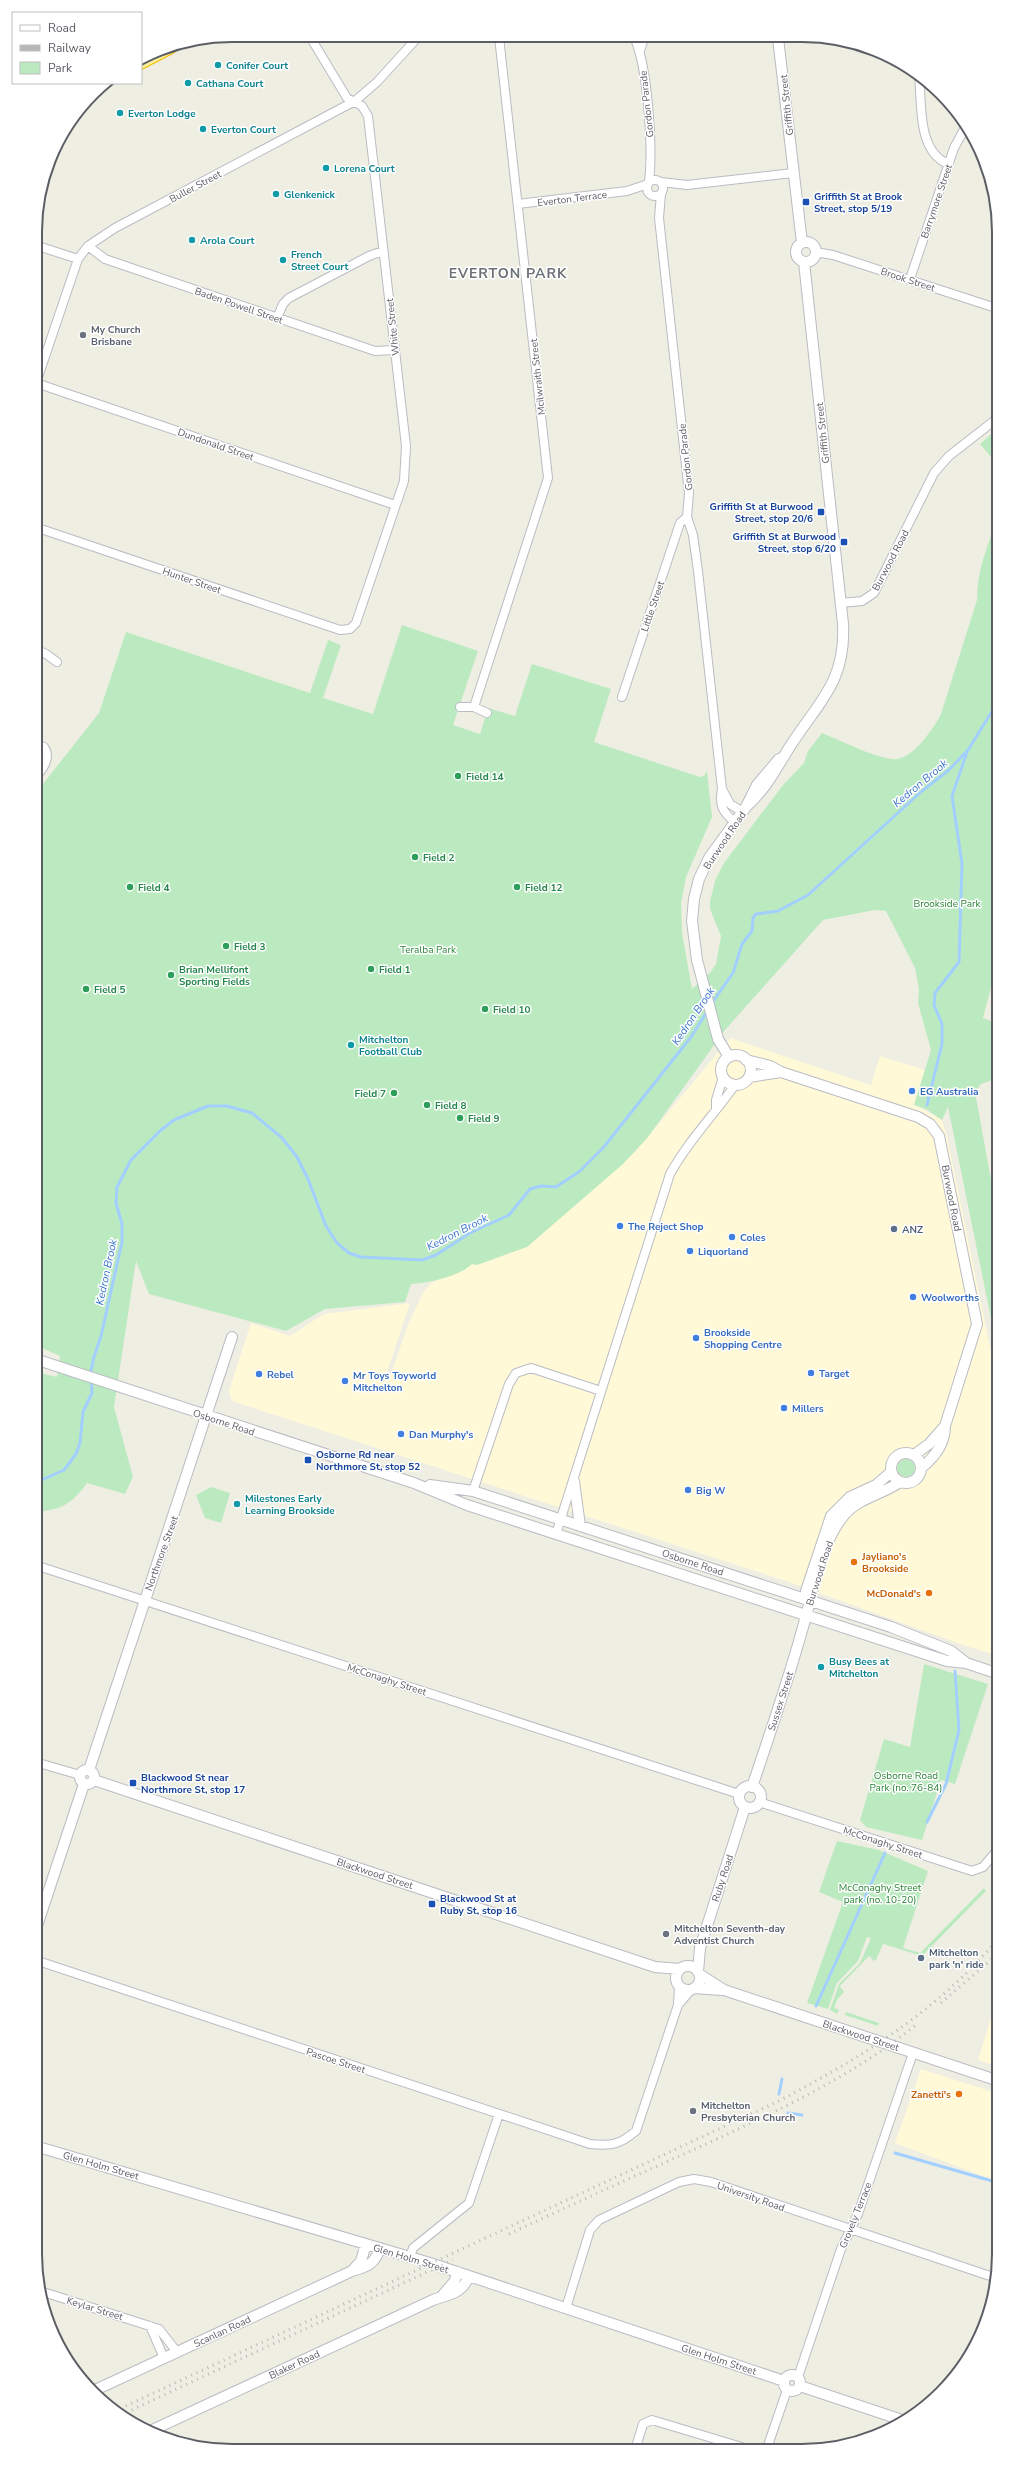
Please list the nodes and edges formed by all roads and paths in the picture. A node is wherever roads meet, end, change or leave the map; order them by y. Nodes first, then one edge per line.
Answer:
1 (313, 42) edge
2 (414, 42) edge
3 (500, 42) edge
4 (636, 42) edge
5 (643, 42) edge
6 (778, 42) edge
7 (640, 52) junction
8 (920, 83) edge
9 (355, 102) junction
10 (963, 131) edge
11 (652, 156) junction
12 (948, 164) junction
13 (793, 173) junction
14 (661, 181) junction
15 (649, 182) junction
16 (687, 185) junction
17 (627, 191) junction
18 (662, 193) junction
19 (650, 195) junction
20 (518, 204) junction
21 (659, 218) junction
22 (802, 243) junction
23 (88, 246) junction
24 (42, 247) edge
25 (383, 251) junction
26 (815, 252) junction
27 (78, 259) junction
28 (804, 262) junction
29 (910, 279) junction
30 (992, 306) edge
31 (277, 318) junction
32 (394, 350) junction
33 (42, 367) edge
34 (42, 387) edge
35 (992, 422) edge
36 (396, 505) junction
37 (687, 518) junction
38 (42, 529) edge
39 (841, 603) junction
40 (350, 629) joint
41 (42, 652) edge
42 (57, 662) dead end
43 (622, 697) dead end
44 (460, 707) dead end
45 (474, 707) junction
46 (487, 713) dead end
47 (42, 746) edge
48 (42, 767) edge
49 (722, 789) junction
50 (744, 809) junction
51 (735, 822) junction
52 (729, 1058) junction
53 (746, 1060) junction
54 (782, 1072) junction
55 (723, 1077) junction
56 (749, 1077) junction
57 (735, 1085) junction
58 (716, 1109) junction
59 (232, 1337) dead end
60 (42, 1362) edge
61 (601, 1390) junction
62 (206, 1416) junction
63 (945, 1426) junction
64 (914, 1455) junction
65 (921, 1468) junction
66 (892, 1472) junction
67 (574, 1481) junction
68 (900, 1482) junction
69 (414, 1483) junction
70 (473, 1491) junction
71 (561, 1520) junction
72 (580, 1526) junction
73 (556, 1534) junction
74 (42, 1567) edge
75 (144, 1600) junction
76 (808, 1600) junction
77 (806, 1615) junction
78 (966, 1663) junction
79 (992, 1672) edge
80 (42, 1764) edge
81 (84, 1776) junction
82 (752, 1787) junction
83 (739, 1794) junction
84 (759, 1802) junction
85 (745, 1807) junction
86 (992, 1856) edge
87 (42, 1910) edge
88 (700, 1948) junction
89 (42, 1962) edge
90 (655, 1967) junction
91 (682, 1968) junction
92 (698, 1973) junction
93 (678, 1984) junction
94 (692, 1989) junction
95 (724, 1990) junction
96 (678, 2005) junction
97 (913, 2053) junction
98 (992, 2079) edge
99 (499, 2114) junction
100 (42, 2148) edge
101 (850, 2230) junction
102 (366, 2244) junction
103 (380, 2248) junction
104 (410, 2257) junction
105 (352, 2271) junction
106 (458, 2272) junction
107 (469, 2276) junction
108 (990, 2276) edge
109 (46, 2293) edge
110 (441, 2297) junction
111 (566, 2308) junction
112 (150, 2326) junction
113 (177, 2352) junction
114 (164, 2358) junction
115 (799, 2382) junction
116 (785, 2386) junction
117 (98, 2388) edge
118 (898, 2418) edge
119 (156, 2428) edge
120 (637, 2444) edge
121 (732, 2444) edge
122 (768, 2444) edge

1 - 9 street, White Street
2 - 9 street, Buller Street
3 - 20 street, Mcilwraith Street
4 - 7 street, Gordon Parade
5 - 7 street, Gordon Parade
6 - 13 street, Griffith Street
7 - 11 street, Gordon Parade
8 - 12 street
9 - 23 street, Buller Street
9 - 25 street, White Street
10 - 12 street, Barrymore Street
11 - 14 street, Gordon Parade
11 - 15 street, Gordon Parade
12 - 29 street, Barrymore Street
13 - 16 street
13 - 22 street, Griffith Street
14 - 15 street, Everton Terrace
14 - 16 street
14 - 18 street, Gordon Parade
15 - 17 street, Everton Terrace
15 - 19 street, Gordon Parade
16 - 18 street
17 - 19 street, Everton Terrace
17 - 20 street, Everton Terrace
18 - 19 street, Everton Terrace
18 - 21 street, Gordon Parade
19 - 21 street, Gordon Parade
20 - 45 street, Mcilwraith Street
21 - 37 street, Gordon Parade
22 - 26 street
22 - 28 street
23 - 27 street, Buller Street
23 - 31 street, Baden Powell Street
24 - 27 street
25 - 31 street
25 - 32 street, White Street
26 - 28 street
26 - 29 street, Brook Street
27 - 33 street, Buller Street
28 - 39 street, Griffith Street
29 - 30 street, Brook Street
31 - 32 street, Baden Powell Street
32 - 36 street, White Street
34 - 36 street, Dundonald Street
35 - 39 street, Burwood Road
36 - 40 street, White Street
37 - 43 street, Little Street
37 - 49 street, Gordon Parade
38 - 40 street, Hunter Street
39 - 50 street, Burwood Road
41 - 42 street
44 - 45 street
45 - 46 street
47 - 48 street
49 - 50 street, Gordon Parade
49 - 51 street, Gordon Parade
50 - 51 street, Burwood Road
51 - 52 street, Burwood Road
52 - 53 street
52 - 55 street
53 - 54 street, Burwood Road
53 - 56 street
54 - 56 street
54 - 63 street, Burwood Road
55 - 57 street
55 - 58 street
56 - 57 street
57 - 58 street
58 - 61 street
59 - 62 street, Northmore Street
60 - 62 street, Osborne Road
61 - 67 street
61 - 70 street
62 - 69 street, Osborne Road
62 - 75 street, Northmore Street
63 - 64 street, Burwood Road
63 - 65 street, Burwood Road
64 - 65 street
64 - 66 street
65 - 68 street
66 - 68 street
66 - 76 street, Burwood Road
67 - 71 street
67 - 72 street
68 - 76 street, Burwood Road
69 - 70 street, Osborne Road
69 - 73 street, Osborne Road
70 - 71 street, Osborne Road
71 - 72 street, Osborne Road
71 - 73 street
72 - 76 street, Osborne Road
73 - 77 street, Osborne Road
74 - 75 street, McConaghy Street
75 - 81 street, Northmore Street
75 - 83 street, McConaghy Street
76 - 77 street, Burwood Road
76 - 78 street, Osborne Road
77 - 78 street, Osborne Road
77 - 82 street, Sussex Street
78 - 79 street, Osborne Road
80 - 81 street
81 - 87 street, Northmore Street
81 - 90 street, Blackwood Street
82 - 83 street
82 - 84 street
83 - 85 street
84 - 85 street
84 - 86 street, McConaghy Street
85 - 88 street, Ruby Road
88 - 91 street, Ruby Road
88 - 92 street, Ruby Road
89 - 99 street, Pascoe Street
90 - 91 street, Blackwood Street
90 - 93 street, Blackwood Street
91 - 92 street
91 - 93 street
92 - 94 street
92 - 95 street, Blackwood Street
93 - 94 street
93 - 96 street
94 - 95 street, Blackwood Street
94 - 96 street
95 - 97 street, Blackwood Street
96 - 99 street, Pascoe Street
97 - 98 street, Blackwood Street
97 - 101 street, Grovely Terrace
99 - 104 street
100 - 102 street, Glen Holm Street
101 - 108 street, University Road
101 - 111 street, University Road
101 - 115 street, Grovely Terrace
102 - 103 street, Glen Holm Street
102 - 105 street
103 - 104 street, Glen Holm Street
103 - 105 street, Scanlan Road
104 - 106 street, Glen Holm Street
105 - 113 street, Scanlan Road
106 - 107 street, Glen Holm Street
106 - 110 street, Blaker Road
107 - 110 street, Blaker Road
107 - 111 street, Glen Holm Street
109 - 112 street, Keylar Street
110 - 119 street, Blaker Road
111 - 116 street, Glen Holm Street
112 - 113 street, Keylar Street
112 - 114 street
113 - 114 street, Scanlan Road
114 - 117 street, Scanlan Road
115 - 116 street
115 - 116 street
115 - 118 street
116 - 122 street
120 - 121 street

